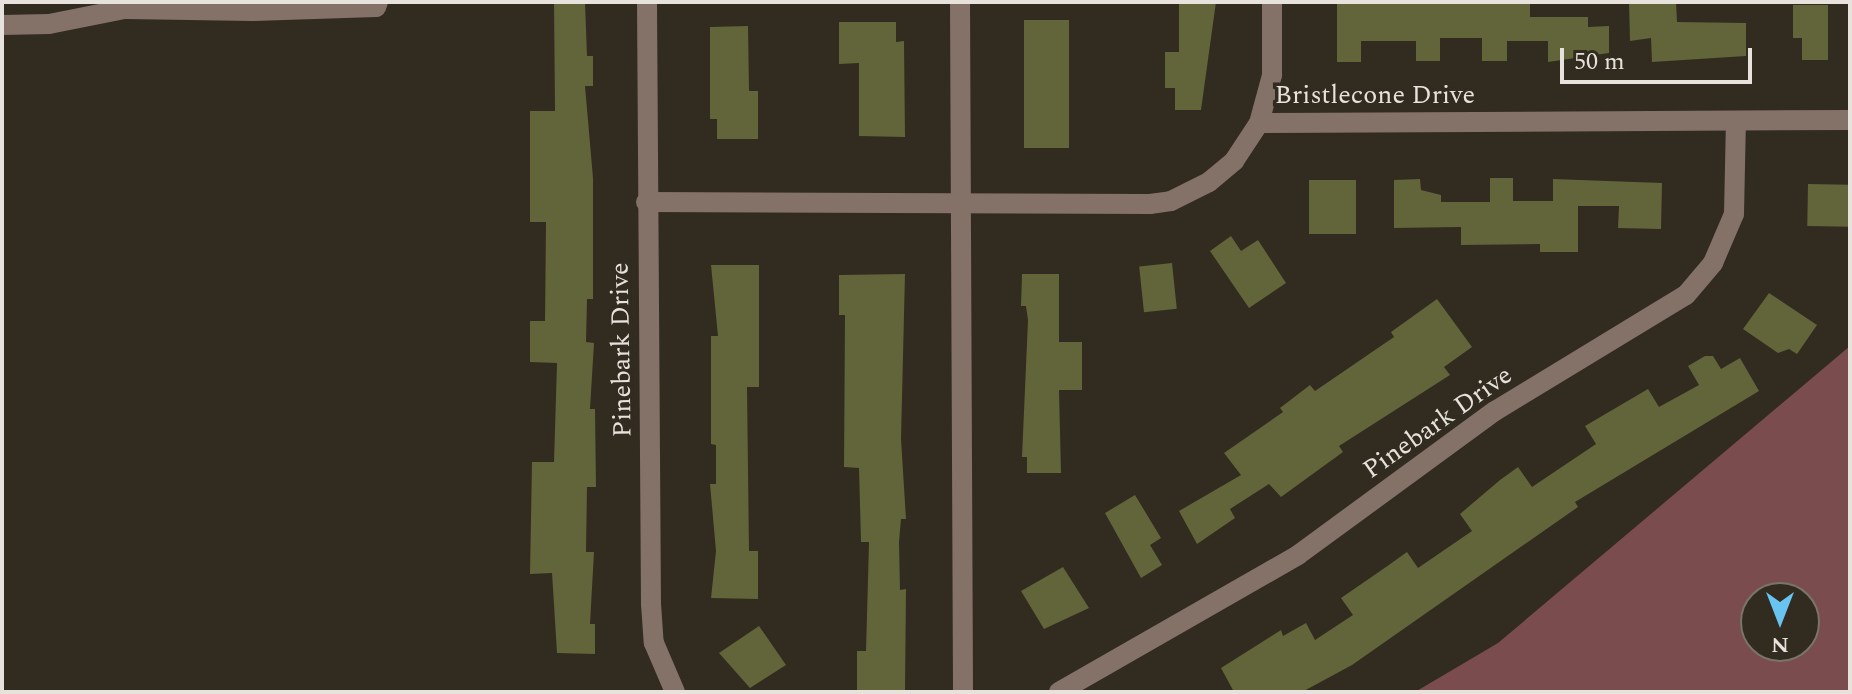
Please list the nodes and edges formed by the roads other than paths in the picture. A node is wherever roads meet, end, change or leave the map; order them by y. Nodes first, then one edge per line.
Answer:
1 (378, 2) edge
2 (647, 2) edge
3 (960, 2) edge
4 (1272, 2) edge
5 (125, 6) edge
6 (2, 25) edge
7 (1850, 120) edge
8 (1736, 121) junction
9 (1259, 123) junction
10 (646, 202) junction
11 (962, 206) junction
12 (675, 692) edge
13 (963, 692) edge
14 (1059, 692) edge

1 - 5 street
2 - 10 street, Pinebark Drive
3 - 11 street
4 - 9 street
5 - 6 street
7 - 8 street, Bristlecone Drive
8 - 9 street, Bristlecone Drive
8 - 14 street, Pinebark Drive
9 - 11 street, Bristlecone Drive
10 - 11 street, Bristlecone Drive
10 - 12 street, Pinebark Drive
11 - 13 street

